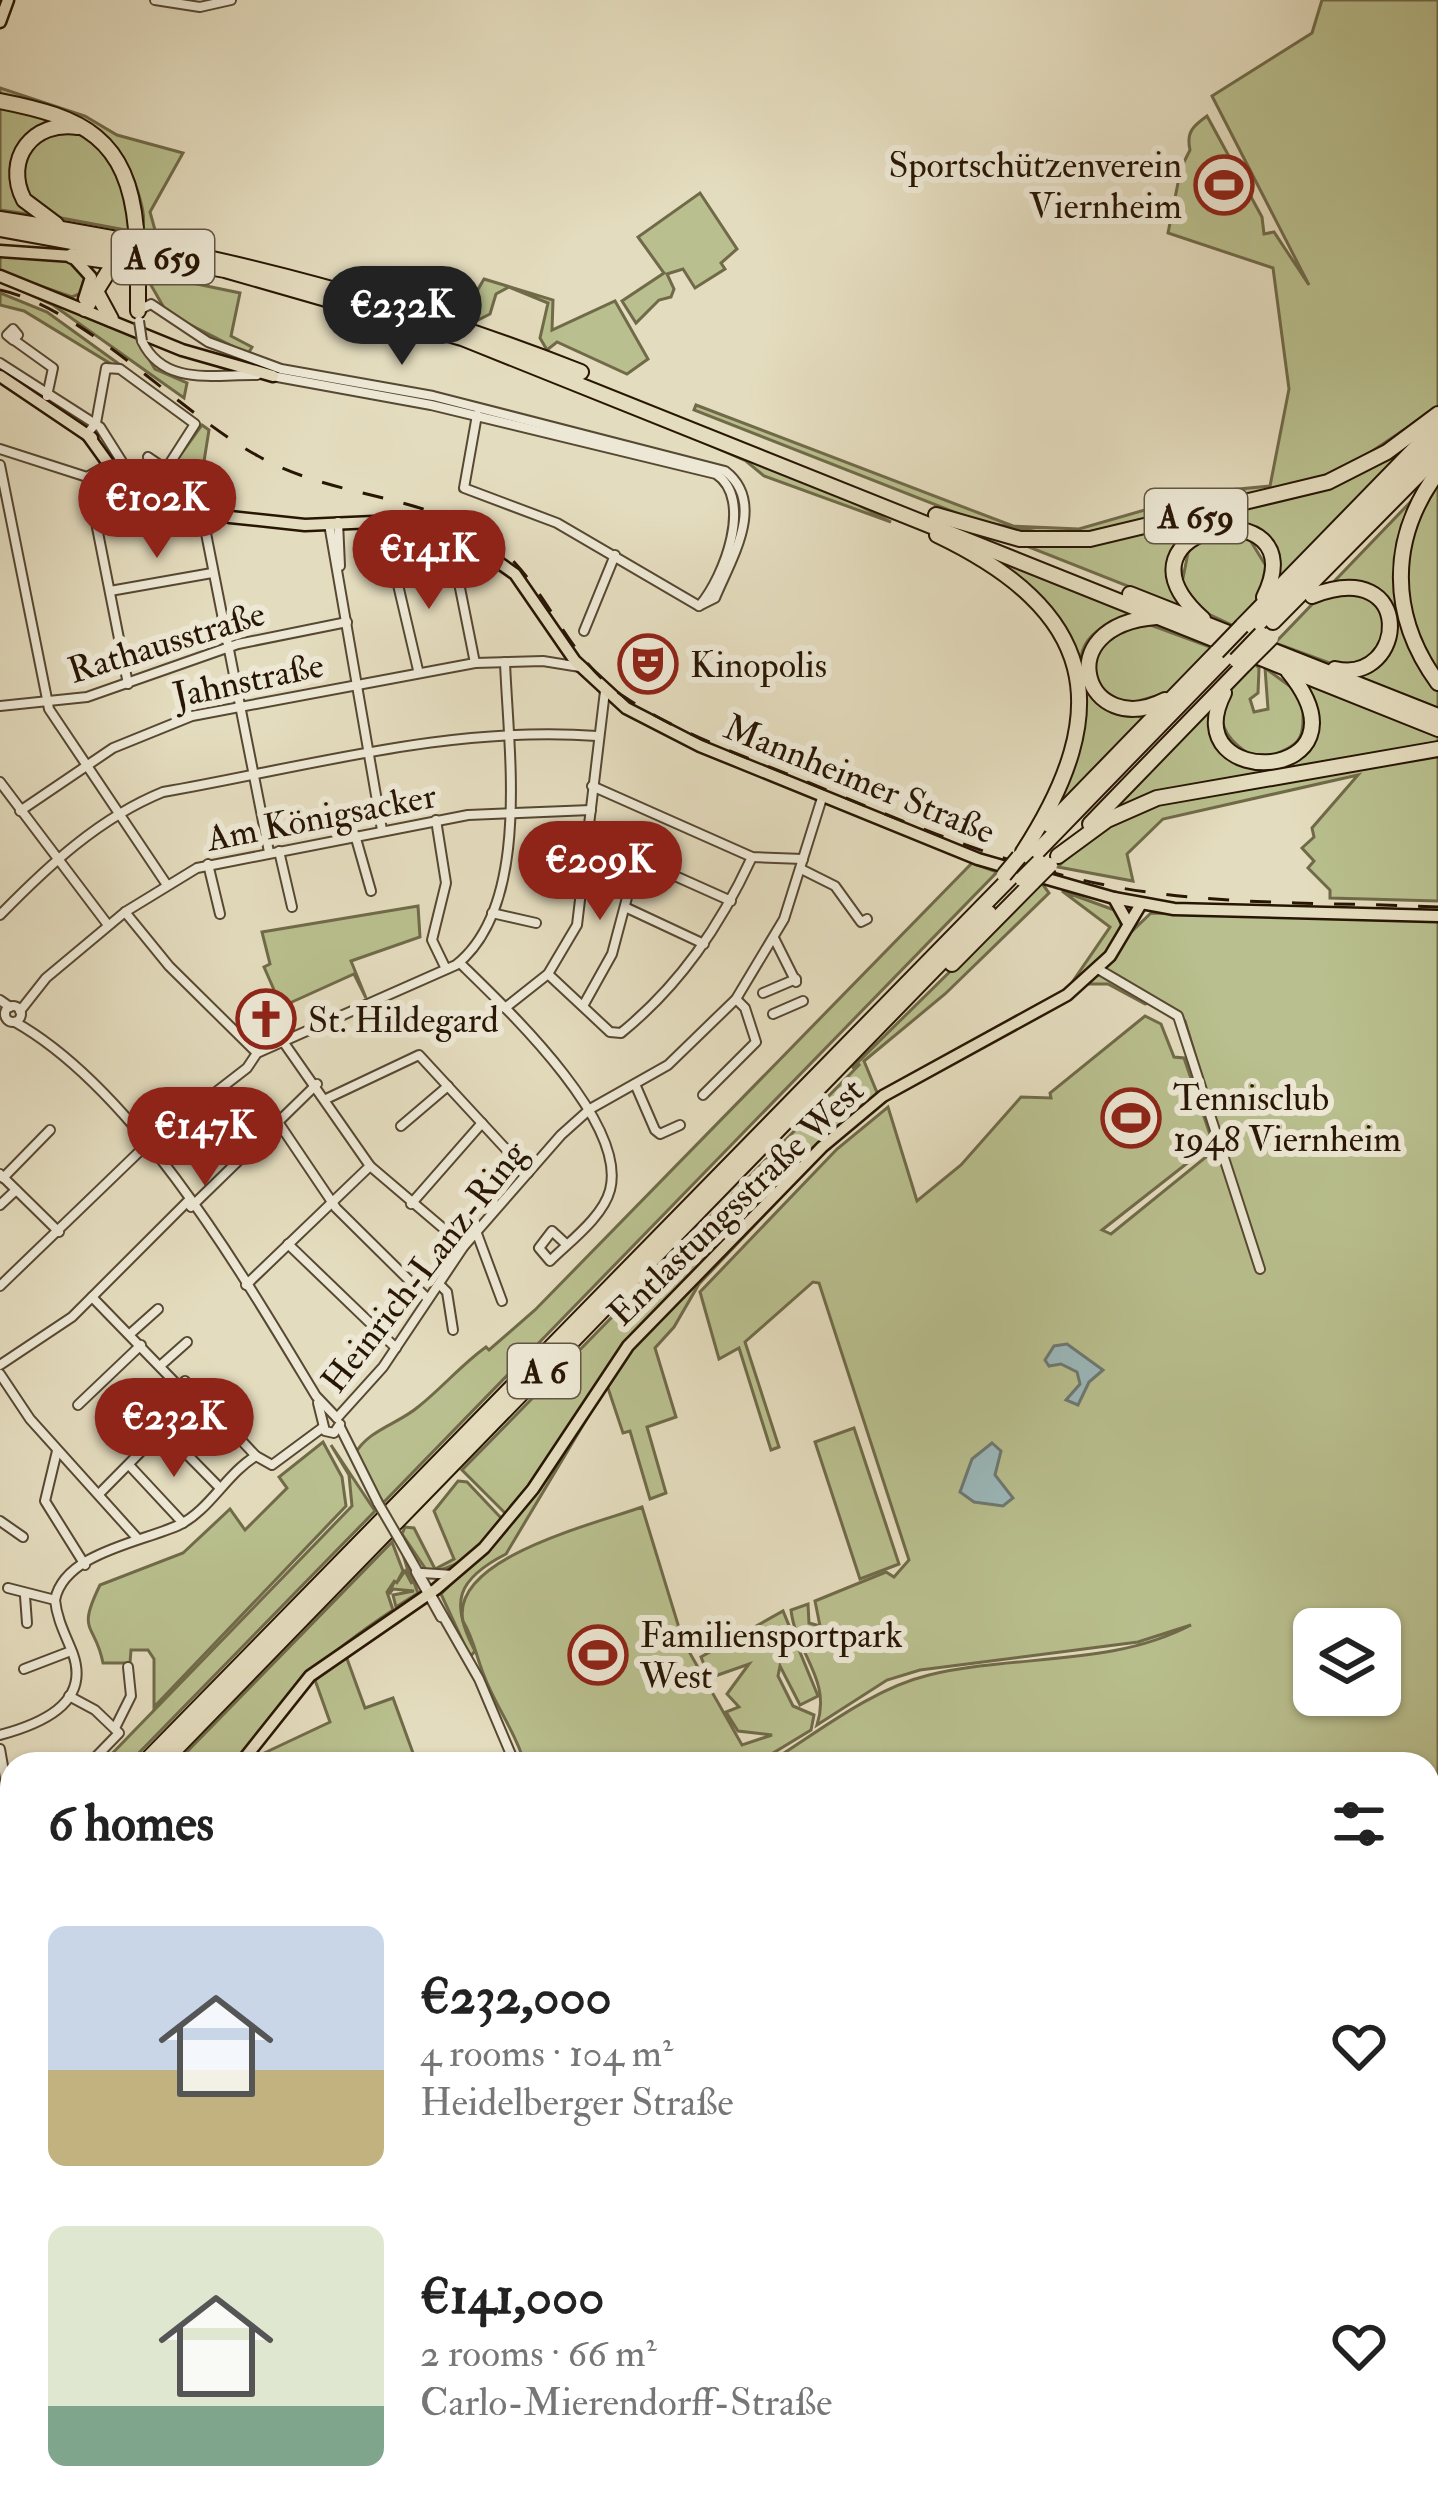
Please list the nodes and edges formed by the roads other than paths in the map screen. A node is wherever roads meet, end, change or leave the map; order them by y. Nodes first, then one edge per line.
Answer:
1 (8, 0) edge
2 (155, 0) edge
3 (231, 0) edge
4 (0, 22) edge
5 (0, 101) edge
6 (88, 130) junction
7 (0, 219) edge
8 (65, 229) junction
9 (0, 230) edge
10 (0, 251) edge
11 (72, 256) junction
12 (139, 270) junction
13 (0, 276) edge
14 (97, 292) junction
15 (323, 296) junction
16 (82, 308) junction
17 (143, 312) junction
18 (111, 320) junction
19 (14, 340) dead end
20 (146, 341) junction
21 (0, 363) edge
22 (277, 372) junction
23 (0, 376) edge
24 (46, 398) junction
25 (478, 411) junction
26 (1438, 414) edge
27 (1438, 425) edge
28 (94, 429) junction
29 (1438, 441) edge
30 (0, 449) edge
31 (1438, 455) edge
32 (148, 457) dead end
33 (110, 464) junction
34 (0, 466) edge
35 (167, 470) junction
36 (1438, 470) edge
37 (87, 477) junction
38 (161, 491) junction
39 (873, 500) junction
40 (201, 508) junction
41 (936, 515) junction
42 (334, 522) junction
43 (615, 555) junction
44 (395, 572) dead end
45 (212, 573) junction
46 (449, 579) dead end
47 (110, 591) junction
48 (1312, 596) junction
49 (699, 606) junction
50 (1162, 617) junction
51 (347, 622) junction
52 (1209, 625) junction
53 (1256, 629) junction
54 (584, 631) dead end
55 (228, 646) junction
56 (1232, 661) junction
57 (505, 662) junction
58 (475, 663) junction
59 (1308, 664) junction
60 (581, 668) junction
61 (1285, 668) junction
62 (418, 670) junction
63 (1438, 683) edge
64 (128, 684) junction
65 (356, 684) junction
66 (605, 691) junction
67 (1175, 694) junction
68 (47, 704) junction
69 (0, 706) edge
70 (241, 706) junction
71 (1438, 716) edge
72 (1438, 729) edge
73 (507, 735) junction
74 (597, 736) junction
75 (1438, 749) edge
76 (368, 753) junction
77 (88, 765) junction
78 (254, 775) junction
79 (0, 782) edge
80 (592, 786) junction
81 (10, 797) junction
82 (826, 800) junction
83 (0, 802) edge
84 (590, 810) junction
85 (20, 811) junction
86 (512, 812) junction
87 (121, 813) junction
88 (436, 820) junction
89 (382, 830) junction
90 (355, 835) junction
91 (588, 837) junction
92 (274, 852) junction
93 (752, 857) junction
94 (54, 860) junction
95 (638, 860) junction
96 (208, 864) junction
97 (802, 864) junction
98 (1028, 867) junction
99 (167, 885) junction
100 (371, 891) dead end
101 (1114, 898) junction
102 (731, 901) junction
103 (1141, 904) junction
104 (292, 907) dead end
105 (627, 908) junction
106 (854, 909) dead end
107 (124, 912) junction
108 (220, 914) dead end
109 (492, 914) junction
110 (0, 915) edge
111 (1438, 916) edge
112 (1128, 922) junction
113 (536, 923) dead end
114 (108, 925) junction
115 (775, 940) junction
116 (1121, 940) junction
117 (704, 944) junction
118 (460, 963) junction
119 (446, 969) junction
120 (1098, 969) junction
121 (548, 974) junction
122 (764, 993) dead end
123 (736, 999) junction
124 (803, 1001) dead end
125 (583, 1006) junction
126 (505, 1008) junction
127 (8, 1014) edge
128 (772, 1014) dead end
129 (282, 1040) junction
130 (256, 1052) junction
131 (317, 1084) junction
132 (635, 1084) junction
133 (448, 1086) junction
134 (703, 1095) dead end
135 (326, 1099) junction
136 (590, 1109) junction
137 (276, 1119) junction
138 (482, 1123) junction
139 (680, 1125) dead end
140 (401, 1126) dead end
141 (50, 1130) dead end
142 (149, 1146) junction
143 (370, 1166) junction
144 (528, 1173) junction
145 (2, 1176) edge
146 (16, 1190) junction
147 (332, 1202) junction
148 (189, 1204) junction
149 (411, 1204) junction
150 (0, 1205) edge
151 (476, 1231) junction
152 (59, 1232) junction
153 (288, 1244) junction
154 (566, 1244) dead end
155 (464, 1246) junction
156 (1260, 1269) dead end
157 (439, 1283) junction
158 (0, 1286) edge
159 (245, 1286) junction
160 (92, 1297) junction
161 (428, 1299) junction
162 (502, 1301) dead end
163 (158, 1309) dead end
164 (453, 1330) dead end
165 (130, 1334) junction
166 (187, 1342) dead end
167 (141, 1345) junction
168 (396, 1348) junction
169 (160, 1366) junction
170 (0, 1370) edge
171 (316, 1396) junction
172 (78, 1405) dead end
173 (178, 1414) dead end
174 (337, 1420) junction
175 (325, 1427) junction
176 (164, 1431) junction
177 (57, 1451) junction
178 (256, 1456) junction
179 (351, 1456) junction
180 (129, 1466) junction
181 (220, 1488) junction
182 (99, 1494) junction
183 (0, 1522) edge
184 (183, 1523) junction
185 (23, 1537) dead end
186 (138, 1539) junction
187 (411, 1560) junction
188 (85, 1565) junction
189 (422, 1574) junction
190 (454, 1575) junction
191 (8, 1588) dead end
192 (430, 1593) junction
193 (25, 1596) junction
194 (55, 1600) junction
195 (401, 1611) junction
196 (438, 1613) junction
197 (27, 1623) dead end
198 (450, 1627) junction
199 (71, 1651) junction
200 (128, 1667) dead end
201 (24, 1669) dead end
202 (69, 1696) junction
203 (118, 1727) junction
204 (0, 1735) edge
205 (98, 1752) edge
206 (154, 1752) edge
207 (173, 1752) edge
208 (248, 1752) edge
209 (509, 1752) edge

1 - 4 main road
2 - 3 street
5 - 6 highway
6 - 8 highway
6 - 12 highway, bridge
7 - 8 highway, A 659
8 - 41 highway, A 659
9 - 15 highway, A 659
10 - 11 main road
11 - 12 highway
11 - 16 main road
12 - 14 highway
12 - 15 highway
12 - 17 highway
13 - 16 main road
14 - 16 highway
14 - 18 highway
15 - 39 highway, A 659
16 - 18 main road
16 - 20 main road
17 - 20 street, bridge
17 - 22 street
18 - 20 main road
19 - 24 street
20 - 22 main road
20 - 22 street
21 - 24 street
22 - 25 street
23 - 24 main road
24 - 28 main road
25 - 43 street
25 - 49 street
25 - 49 street
26 - 41 highway, A 659
27 - 53 highway
28 - 33 main road, Mannheimer Straße
28 - 35 street
28 - 38 street, Mannheimer Straße
29 - 53 highway
30 - 37 street
31 - 53 highway
32 - 35 street
33 - 37 street
33 - 38 main road, Mannheimer Straße
34 - 68 street
35 - 38 street
36 - 48 highway
36 - 63 highway
37 - 47 street
38 - 40 main road, Mannheimer Straße
39 - 50 highway, A 659
39 - 98 highway, A 6
40 - 42 main road, Mannheimer Straße
40 - 45 street
41 - 52 highway, A 659
42 - 51 street
42 - 60 main road, Mannheimer Straße
43 - 49 street
43 - 54 street
44 - 62 street
45 - 47 street
45 - 55 street
46 - 58 street
47 - 64 street
48 - 53 highway
48 - 59 highway, A 659
50 - 61 highway, A 659
50 - 67 highway
51 - 55 street, Rathausstraße
51 - 65 street
52 - 53 highway
52 - 59 highway, A 659
53 - 56 highway, bridge
53 - 56 highway, bridge
55 - 64 street, Rathausstraße
55 - 70 street
56 - 61 highway
56 - 67 highway, A 6
56 - 98 highway, A 6
57 - 58 street, Jahnstraße
57 - 60 street, Jahnstraße
57 - 73 street
58 - 62 street, Jahnstraße
59 - 71 highway, A 659
60 - 66 main road, Mannheimer Straße
61 - 72 highway, A 659
62 - 65 street, Jahnstraße
64 - 68 street, Rathausstraße
65 - 70 street, Jahnstraße
65 - 76 street
66 - 74 street
66 - 82 main road, Mannheimer Straße
67 - 98 highway, A 6
68 - 69 street, Rathausstraße
68 - 77 street
70 - 77 street, Jahnstraße
70 - 78 street
73 - 74 street
73 - 76 street
73 - 86 street
74 - 80 street
75 - 98 highway
76 - 78 street
76 - 89 street
77 - 85 street, Jahnstraße
77 - 87 street
78 - 87 street
78 - 92 street
79 - 81 street
80 - 84 street
80 - 93 street
81 - 83 street
81 - 85 street
82 - 97 street, Heinrich-Lanz-Ring
82 - 98 main road, Mannheimer Straße
84 - 86 street, Am Königsacker
84 - 91 street
85 - 94 street
86 - 88 street, Am Königsacker
86 - 109 street
87 - 94 street
87 - 99 street
88 - 89 street, Am Königsacker
88 - 119 street
89 - 90 street, Am Königsacker
90 - 92 street, Am Königsacker
90 - 100 street
91 - 95 street
91 - 121 street
92 - 96 street, Am Königsacker
92 - 104 street
93 - 97 street
93 - 102 street
94 - 110 street
94 - 114 street
95 - 102 street
95 - 105 street
96 - 99 street, Am Königsacker
96 - 108 street
97 - 106 street
97 - 115 street, Heinrich-Lanz-Ring
98 - 101 main road, Mannheimer Straße
98 - 206 highway, A 6
98 - 207 highway, A 6
99 - 107 street, Am Königsacker
101 - 103 main road, Mannheimer Straße
101 - 112 main road
102 - 117 street
103 - 111 main road, Mannheimer Straße
103 - 112 main road, Entlastungsstraße West
103 - 116 main road, Entlastungsstraße West
105 - 117 street
105 - 125 street
107 - 114 street, Am Königsacker
107 - 130 street
109 - 113 street
109 - 118 street
112 - 116 main road, Entlastungsstraße West
114 - 127 street, Am Königsacker
115 - 122 street
115 - 123 street, Heinrich-Lanz-Ring
116 - 120 main road, Entlastungsstraße West
117 - 125 street
118 - 119 street
118 - 126 street
119 - 129 street
120 - 156 street
120 - 190 main road, Entlastungsstraße West
121 - 125 street
121 - 126 street
123 - 132 street, Heinrich-Lanz-Ring
123 - 134 street
124 - 128 street
126 - 136 street
127 - 142 street
129 - 130 street
129 - 131 street
130 - 142 street
131 - 135 street
131 - 137 street
132 - 136 street, Heinrich-Lanz-Ring
132 - 139 street
133 - 135 street
133 - 138 street
133 - 140 street
135 - 143 street
136 - 144 street, Heinrich-Lanz-Ring
136 - 154 street
137 - 147 street
137 - 148 street
138 - 144 street
138 - 149 street
141 - 145 street
142 - 148 street
142 - 152 street
143 - 147 street
143 - 149 street
144 - 151 street, Heinrich-Lanz-Ring
145 - 146 street
146 - 150 street
146 - 152 street
147 - 153 street
147 - 161 street
148 - 159 street
148 - 160 street
149 - 155 street
151 - 155 street, Heinrich-Lanz-Ring
151 - 162 street
152 - 158 street
153 - 159 street
153 - 168 street
155 - 157 street, Heinrich-Lanz-Ring
157 - 161 street, Heinrich-Lanz-Ring
157 - 164 street
159 - 171 street
160 - 165 street
160 - 170 street
161 - 168 street, Heinrich-Lanz-Ring
163 - 165 street
165 - 167 street
166 - 169 street
167 - 169 street
167 - 172 street
168 - 174 street, Heinrich-Lanz-Ring
169 - 178 street
170 - 177 street
171 - 174 street
171 - 175 street
173 - 176 street
174 - 175 street
174 - 175 street
174 - 179 street
175 - 178 street
175 - 179 street
176 - 180 street
176 - 181 street
177 - 182 street
177 - 188 street
178 - 181 street
179 - 187 street, bridge
180 - 182 street
180 - 184 street
181 - 184 street
182 - 186 street
183 - 185 street
184 - 186 street
186 - 188 street
187 - 189 street
187 - 192 street
188 - 194 street
189 - 190 street
189 - 192 street
190 - 192 main road, Entlastungsstraße West
191 - 193 street
192 - 195 main road, Entlastungsstraße West
192 - 196 street
192 - 198 street
193 - 194 street
193 - 197 street
194 - 199 street
195 - 196 street
195 - 208 main road, Entlastungsstraße West
196 - 198 street
198 - 209 street
199 - 201 street
199 - 202 street
200 - 203 street
202 - 203 street
202 - 204 street
203 - 205 street

